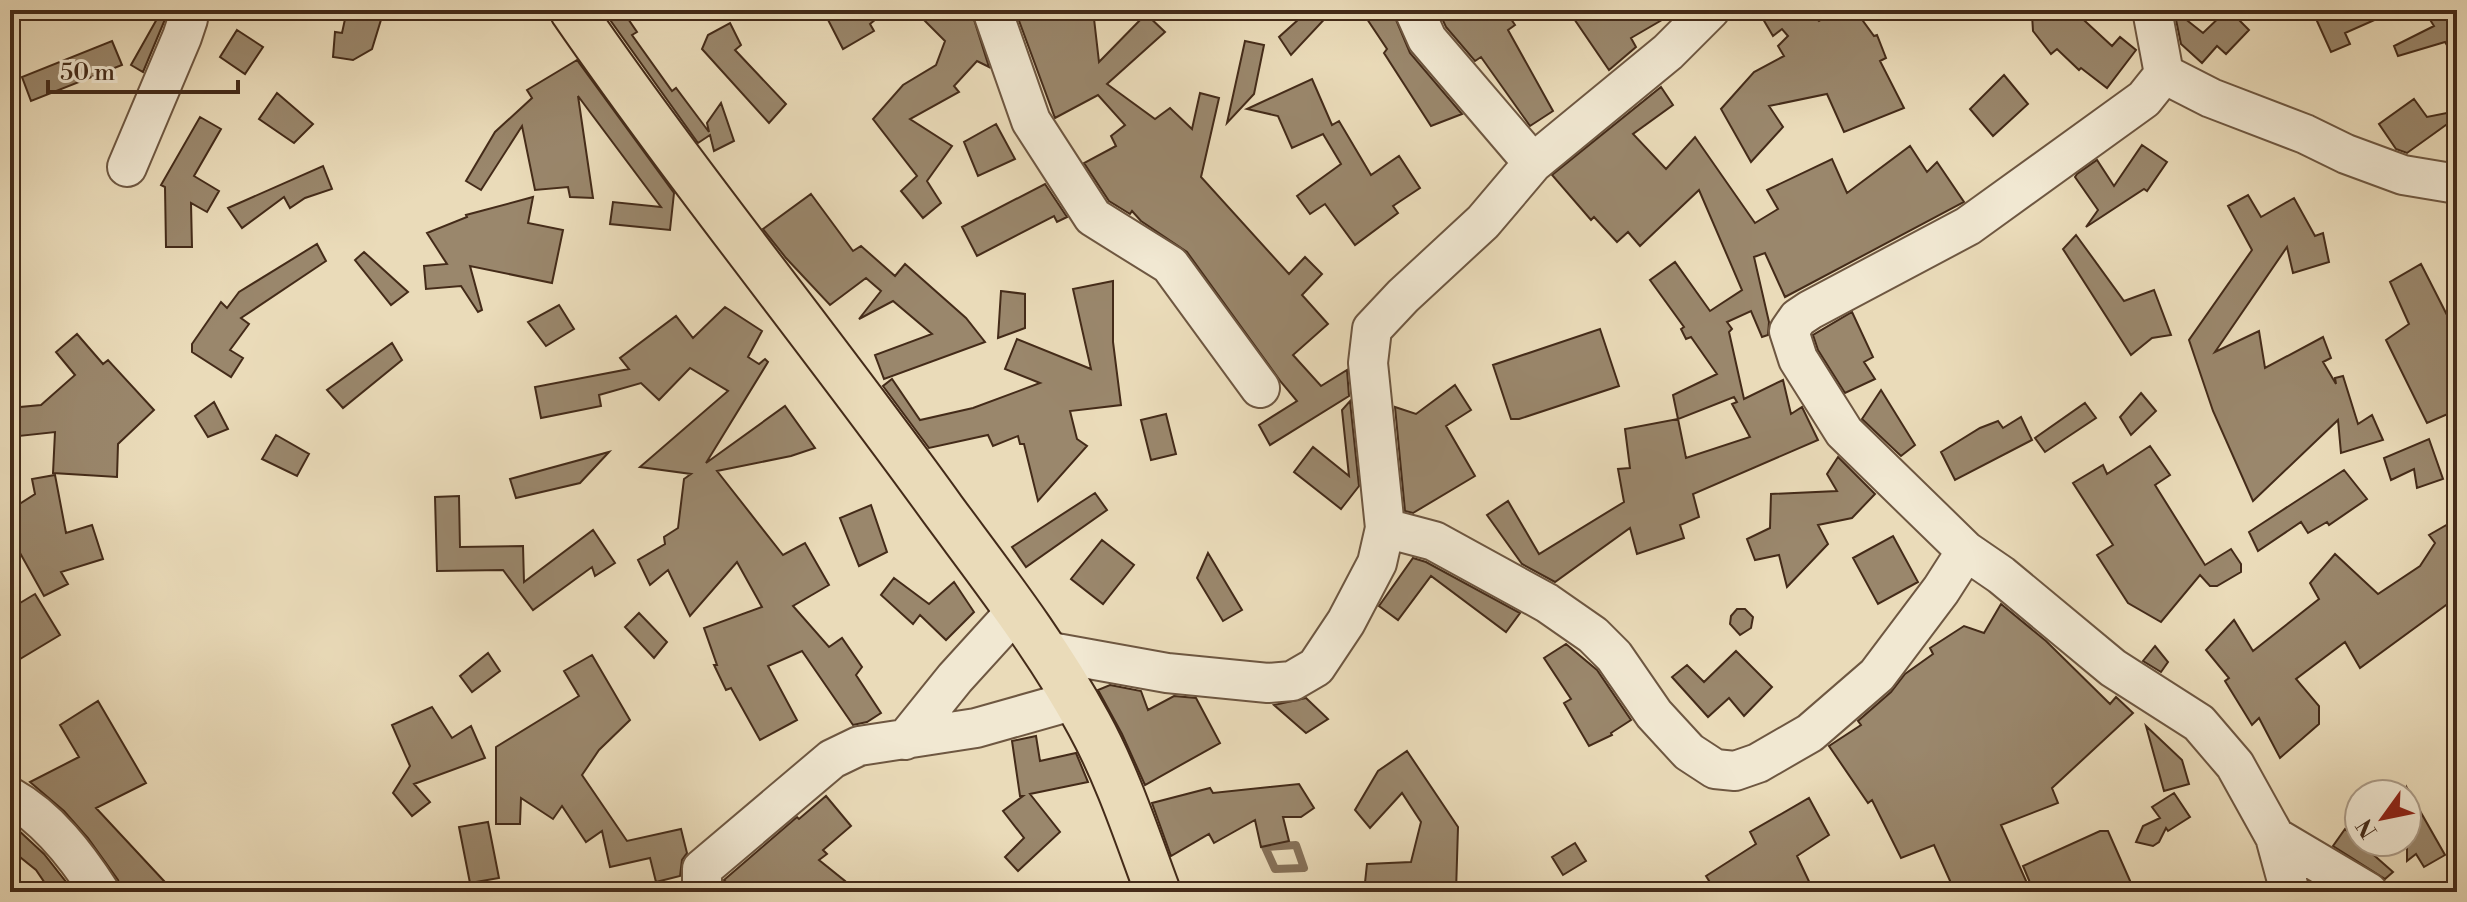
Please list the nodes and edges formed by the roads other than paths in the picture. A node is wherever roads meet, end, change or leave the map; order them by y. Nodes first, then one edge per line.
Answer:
1 (187, 10) edge
2 (572, 10) edge
3 (992, 10) edge
4 (1414, 10) edge
5 (1710, 10) edge
6 (2152, 10) edge
7 (2164, 74) junction
8 (1533, 163) junction
9 (127, 167) dead end
10 (2457, 184) edge
11 (1260, 388) dead end
12 (1385, 528) junction
13 (1966, 551) junction
14 (1016, 611) junction
15 (1045, 651) junction
16 (1075, 700) junction
17 (905, 740) junction
18 (10, 797) edge
19 (2275, 837) junction
20 (100, 892) edge
21 (702, 892) edge
22 (1158, 892) edge
23 (2290, 892) edge
24 (2368, 892) edge

1 - 9 street
2 - 14 main road
3 - 11 street
4 - 8 street
5 - 8 street
6 - 7 street
7 - 10 street
7 - 13 street
8 - 12 street
12 - 13 street
12 - 15 street
13 - 19 street
14 - 15 main road
14 - 17 street
15 - 16 main road
16 - 17 street
16 - 22 main road
17 - 21 street
18 - 20 street
19 - 23 street
19 - 24 street

